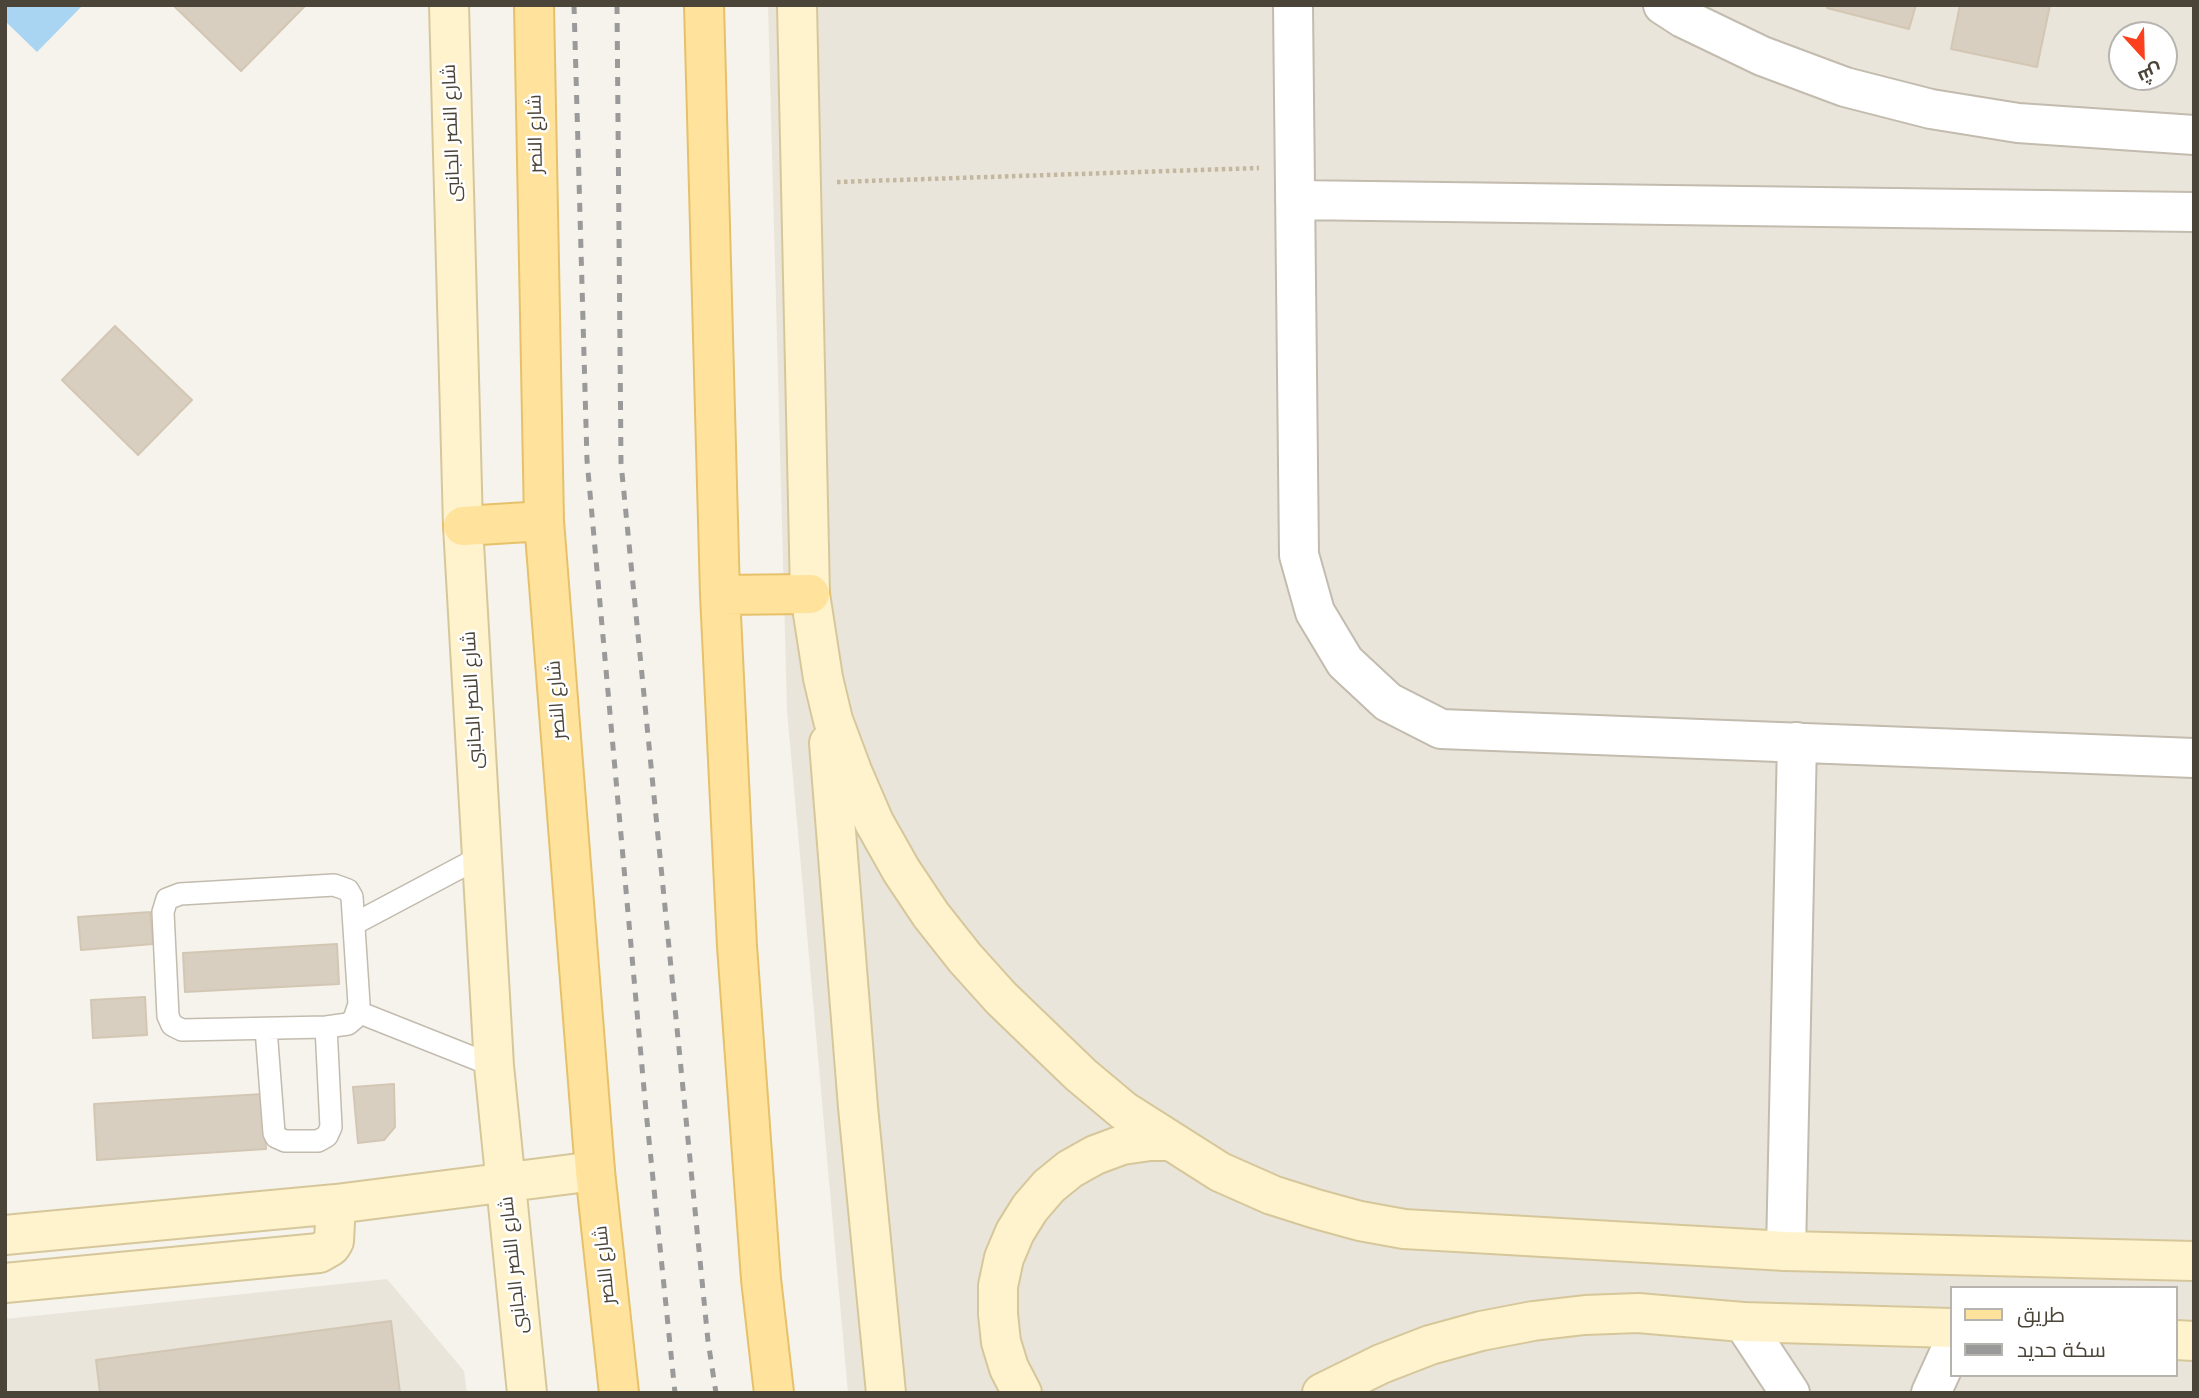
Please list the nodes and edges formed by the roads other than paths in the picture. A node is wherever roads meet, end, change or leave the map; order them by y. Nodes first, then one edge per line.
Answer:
1 (449, 5) edge
2 (534, 5) edge
3 (704, 5) edge
4 (797, 5) edge
5 (1293, 5) edge
6 (1663, 5) edge
7 (2194, 135) edge
8 (1295, 183) junction
9 (2194, 212) edge
10 (544, 521) junction
11 (463, 526) junction
12 (810, 594) junction
13 (720, 595) junction
14 (823, 678) junction
15 (1797, 742) junction
16 (2194, 758) edge
17 (482, 856) junction
18 (354, 924) junction
19 (358, 1012) junction
20 (327, 1027) junction
21 (265, 1028) junction
22 (494, 1066) junction
23 (1171, 1141) junction
24 (595, 1171) junction
25 (505, 1181) junction
26 (336, 1204) junction
27 (5, 1235) edge
28 (1786, 1251) junction
29 (2194, 1261) edge
30 (5, 1283) edge
31 (1743, 1322) junction
32 (1951, 1328) edge
33 (1951, 1349) edge
34 (527, 1393) edge
35 (619, 1393) edge
36 (774, 1393) edge
37 (886, 1393) edge
38 (1022, 1393) edge
39 (1322, 1393) edge
40 (1790, 1393) edge
41 (1931, 1393) edge

1 - 11 street, شارع النصر الجانبى
2 - 10 main road, شارع النصر
3 - 13 main road
4 - 12 street
5 - 8 street
6 - 7 street
8 - 9 street
8 - 15 street
10 - 11 main road
10 - 24 main road, شارع النصر
11 - 17 street, شارع النصر الجانبى
12 - 13 main road
12 - 14 street
13 - 36 main road
14 - 23 street
14 - 37 street
15 - 16 street
15 - 28 street
17 - 18 lane
17 - 22 street, شارع النصر الجانبى
18 - 19 lane
18 - 21 lane
19 - 20 lane
19 - 22 lane
20 - 21 lane
20 - 21 lane
22 - 25 street, شارع النصر الجانبى
23 - 28 street
23 - 38 street
24 - 25 street
24 - 35 main road, شارع النصر
25 - 26 street
25 - 34 street, شارع النصر الجانبى
26 - 27 street
26 - 30 street
28 - 29 street
31 - 32 street
31 - 39 street
31 - 40 street
33 - 41 street

